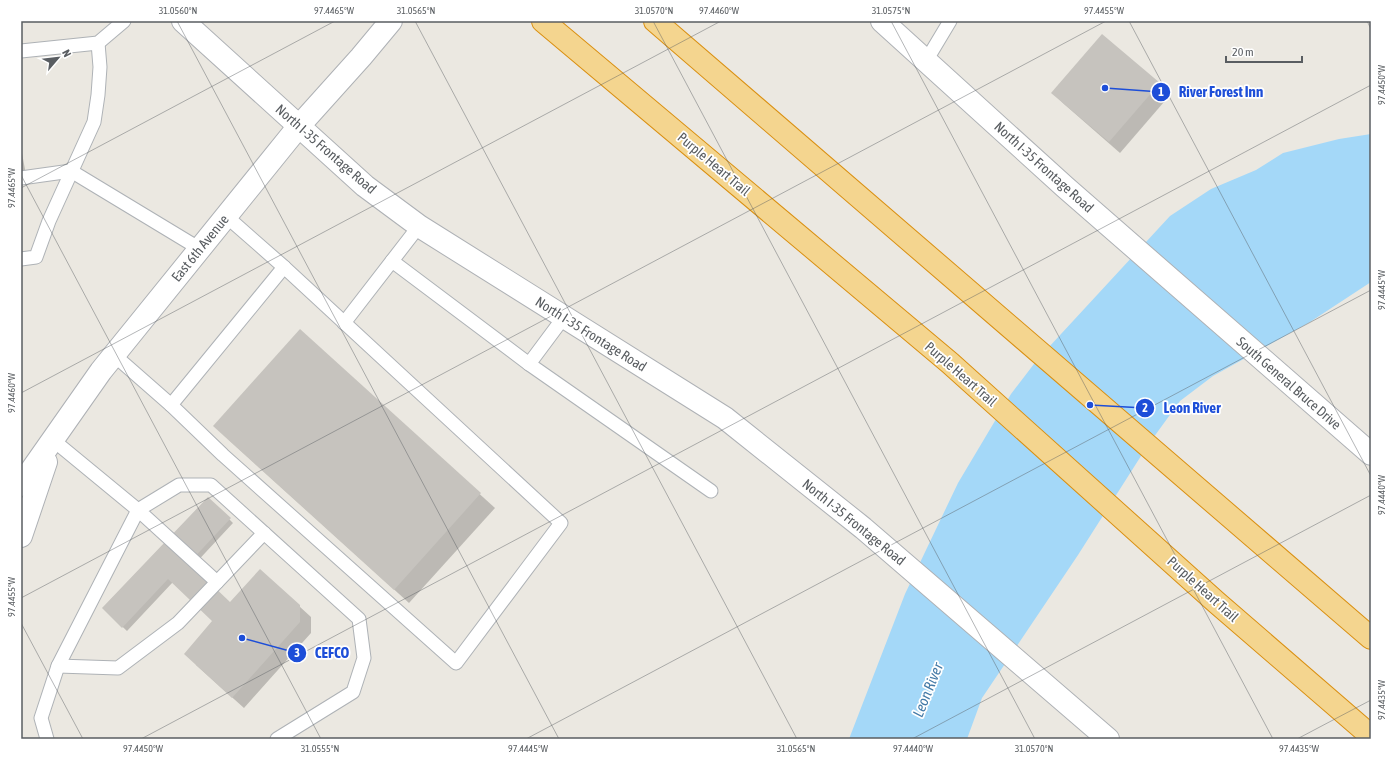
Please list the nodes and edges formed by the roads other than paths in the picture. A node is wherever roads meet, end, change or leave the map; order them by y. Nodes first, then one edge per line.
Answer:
1 (124, 21) edge
2 (183, 21) edge
3 (391, 21) edge
4 (543, 21) edge
5 (655, 21) edge
6 (882, 21) edge
7 (950, 21) edge
8 (98, 43) junction
9 (21, 51) edge
10 (926, 61) junction
11 (299, 126) junction
12 (71, 171) junction
13 (21, 178) edge
14 (226, 216) junction
15 (419, 226) junction
16 (200, 249) junction
17 (21, 259) edge
18 (392, 260) junction
19 (284, 267) junction
20 (1208, 312) joint
21 (564, 317) junction
22 (344, 323) junction
23 (114, 355) junction
24 (529, 364) junction
25 (171, 405) junction
26 (53, 440) junction
27 (1371, 454) edge
28 (21, 485) edge
29 (711, 491) dead end
30 (138, 510) junction
31 (264, 533) junction
32 (21, 536) edge
33 (217, 582) junction
34 (1371, 638) edge
35 (58, 666) junction
36 (1371, 736) edge
37 (47, 738) edge
38 (277, 739) edge
39 (1108, 739) edge

1 - 8 lane
2 - 11 main road, North I-35 Frontage Road
3 - 11 main road, East 6th Avenue
4 - 36 highway, Purple Heart Trail
5 - 34 highway
6 - 10 main road, North I-35 Frontage Road
7 - 10 lane
8 - 9 lane
8 - 12 lane
10 - 20 main road, North I-35 Frontage Road
11 - 14 main road, East 6th Avenue
11 - 15 main road, North I-35 Frontage Road
12 - 13 lane
12 - 16 lane
12 - 17 lane
14 - 16 main road, East 6th Avenue
14 - 19 lane
15 - 18 lane
15 - 21 main road, North I-35 Frontage Road
16 - 23 main road, East 6th Avenue
18 - 22 lane
18 - 24 lane
19 - 22 lane
19 - 25 lane
20 - 27 main road, South General Bruce Drive
21 - 24 lane
21 - 39 main road, North I-35 Frontage Road
22 - 25 lane
23 - 25 lane
23 - 26 main road, East 6th Avenue
24 - 29 lane
26 - 28 main road, East 6th Avenue
26 - 30 lane
26 - 32 main road
30 - 31 lane
30 - 33 lane
30 - 35 lane
31 - 33 lane
31 - 38 lane
33 - 35 lane
35 - 37 lane

